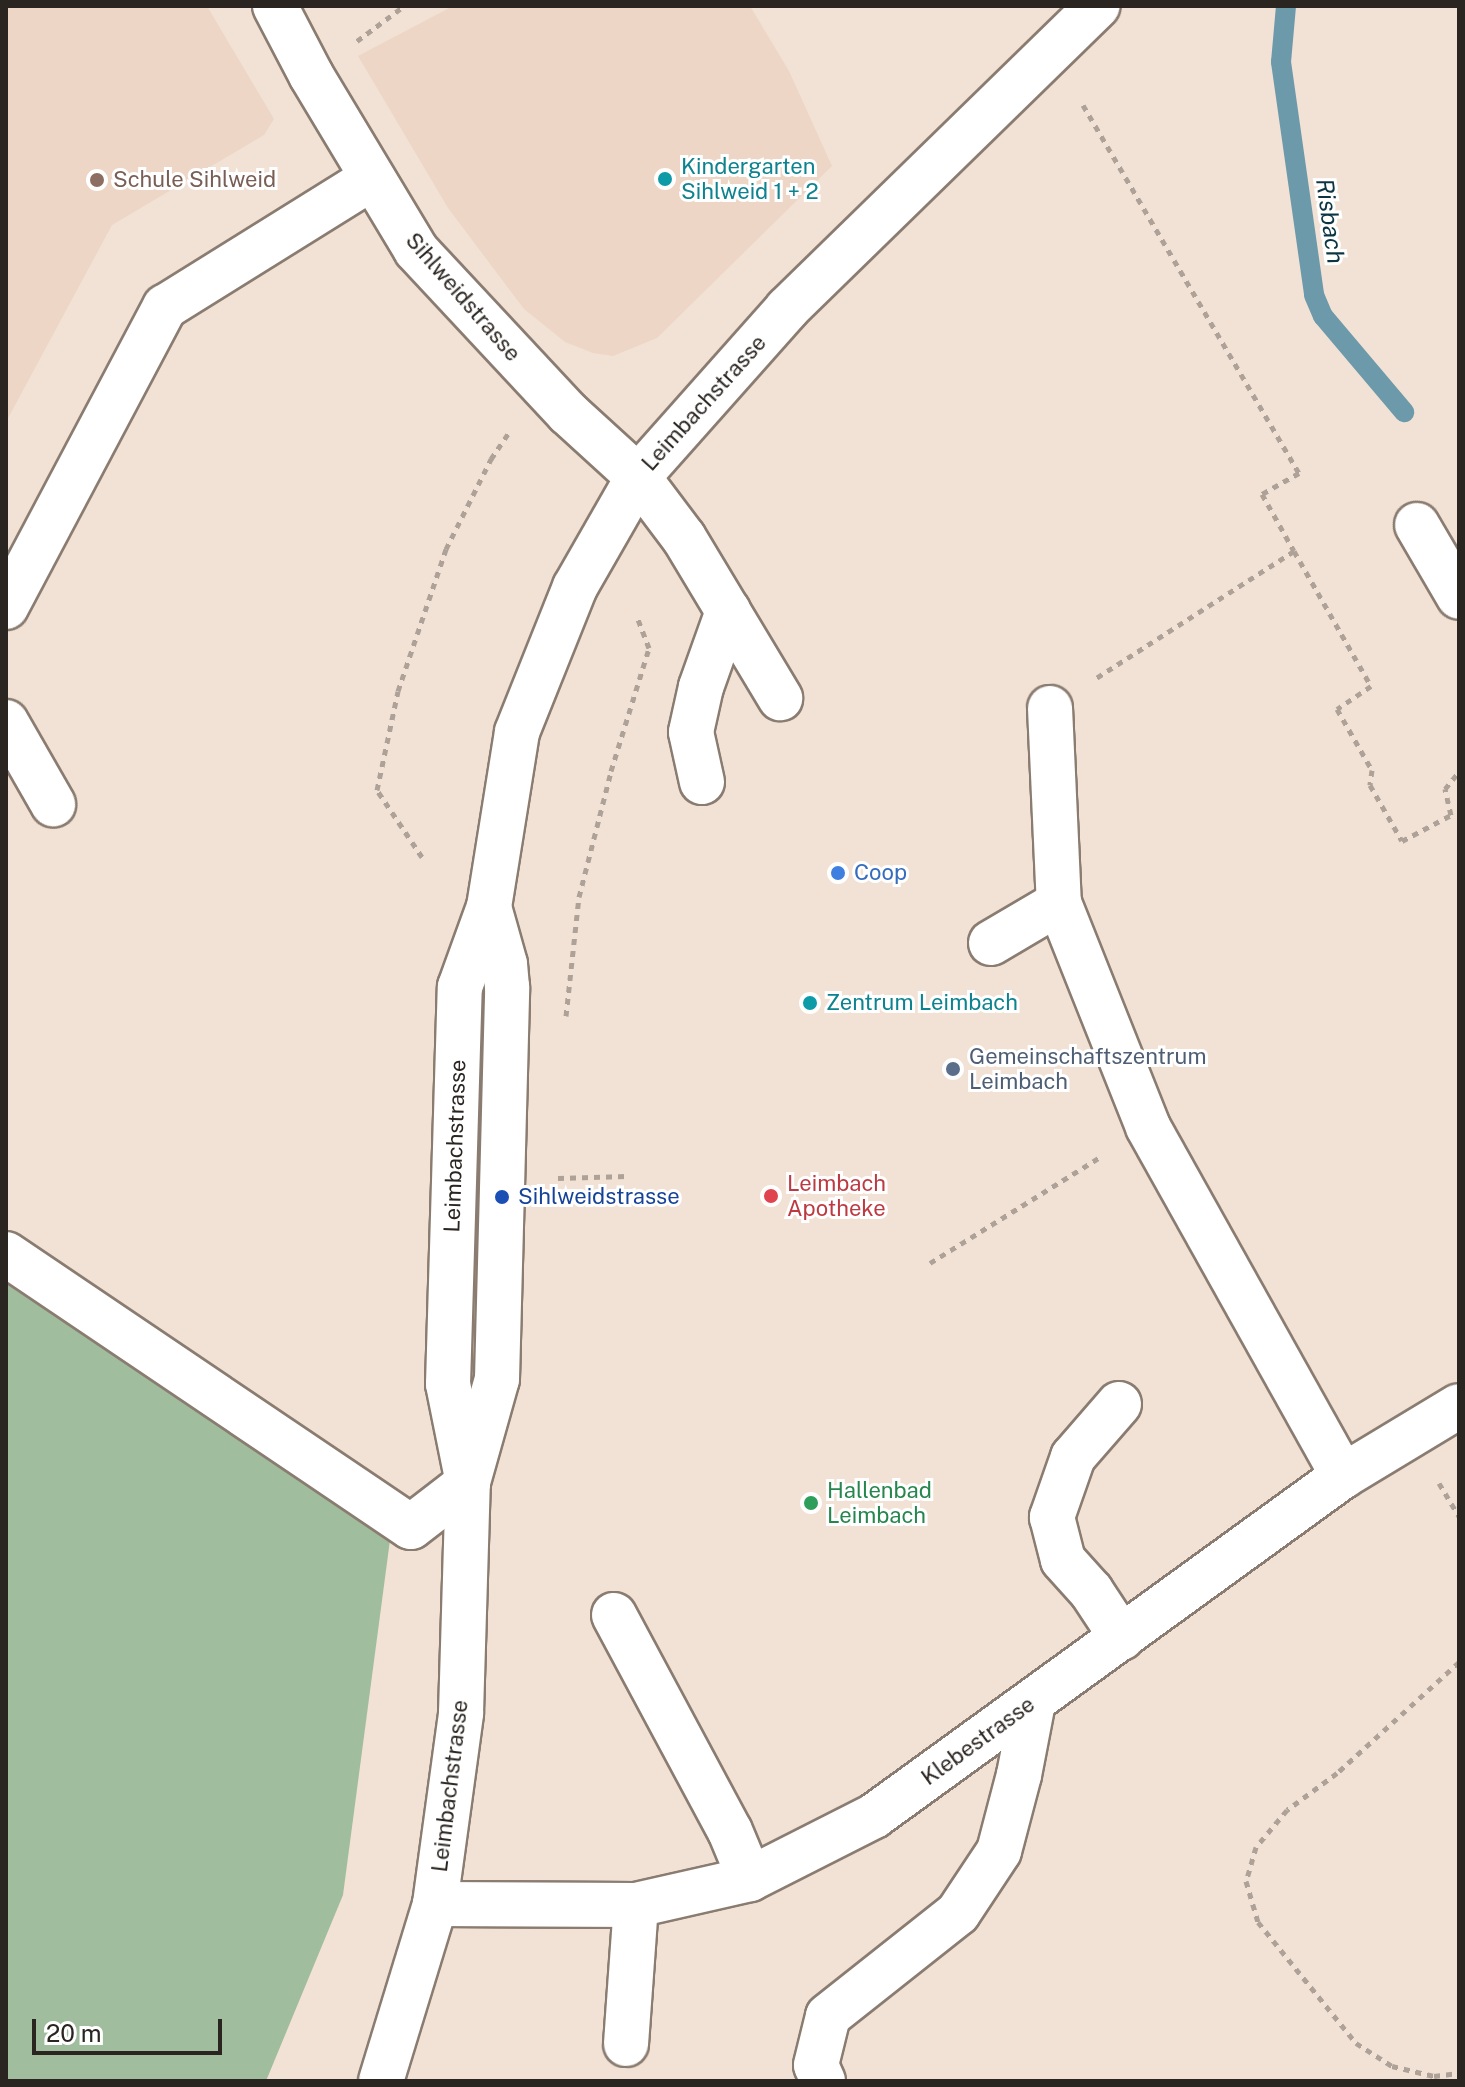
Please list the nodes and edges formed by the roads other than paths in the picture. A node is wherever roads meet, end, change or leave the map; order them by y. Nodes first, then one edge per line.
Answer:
1 (275, 6) edge
2 (1098, 6) edge
3 (372, 178) junction
4 (638, 477) junction
5 (1417, 525) dead end
6 (1459, 597) edge
7 (6, 607) edge
8 (728, 611) junction
9 (780, 698) dead end
10 (1050, 708) road end
11 (6, 722) edge
12 (702, 782) dead end
13 (53, 804) dead end
14 (1059, 903) junction
15 (991, 943) dead end
16 (6, 1254) edge
17 (1119, 1404) dead end
18 (1459, 1406) edge
19 (1343, 1476) junction
20 (468, 1483) junction
21 (614, 1615) dead end
22 (1122, 1638) junction
23 (1033, 1702) junction
24 (750, 1879) junction
25 (435, 1904) junction
26 (636, 1905) junction
27 (626, 2044) dead end
28 (381, 2081) edge
29 (823, 2081) edge

1 - 3 street, Sihlweidstrasse
2 - 4 street, Leimbachstrasse
3 - 4 street, Sihlweidstrasse
3 - 7 street
4 - 8 street, Sihlweidstrasse
4 - 20 street, Leimbachstrasse
5 - 6 street
8 - 9 street, Sihlweidstrasse
8 - 12 street
10 - 14 street
11 - 13 street
14 - 15 street
14 - 19 street
16 - 20 street
17 - 22 street
18 - 19 street, Klebestrasse
19 - 22 street, Klebestrasse
20 - 25 street, Leimbachstrasse
21 - 24 street
22 - 23 street, Klebestrasse
23 - 24 street, Klebestrasse
23 - 29 street
24 - 26 street, Klebestrasse
25 - 26 street, Klebestrasse
25 - 28 street, Leimbachstrasse
26 - 27 street

